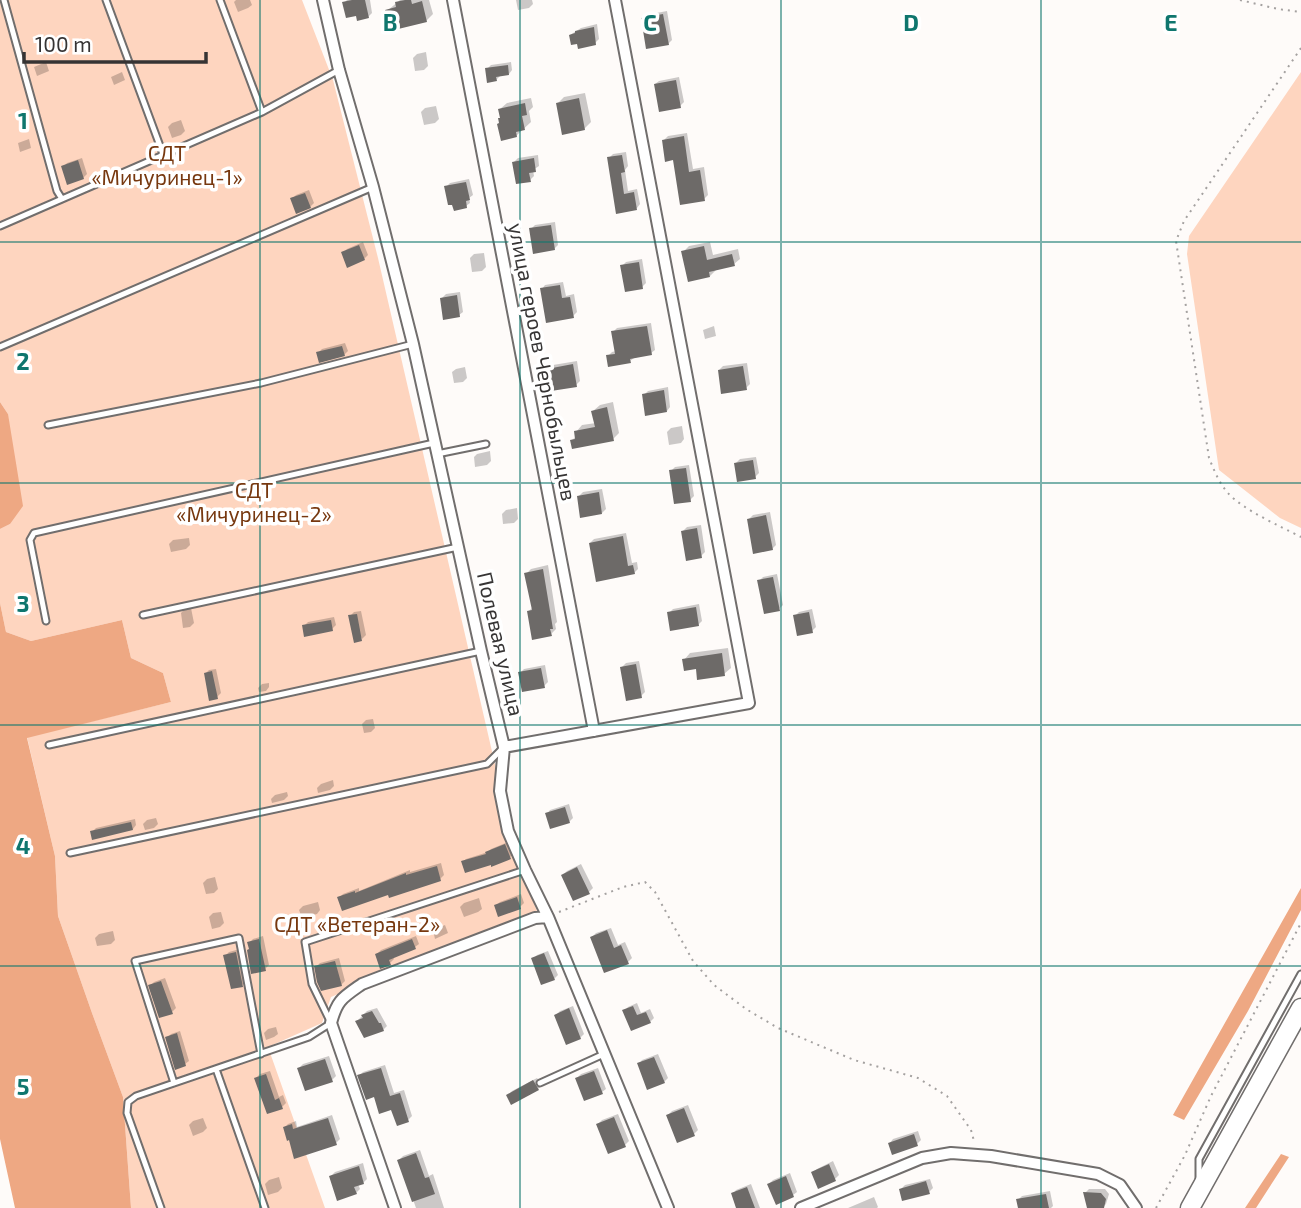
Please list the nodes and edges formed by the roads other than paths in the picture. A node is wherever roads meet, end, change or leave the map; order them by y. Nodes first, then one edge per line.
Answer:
1 (4, 0) edge
2 (106, 0) edge
3 (220, 0) edge
4 (323, 0) edge
5 (453, 0) edge
6 (615, 0) edge
7 (339, 70) junction
8 (262, 112) junction
9 (163, 154) junction
10 (373, 187) junction
11 (62, 199) junction
12 (0, 226) edge
13 (413, 344) junction
14 (0, 347) edge
15 (48, 425) dead end
16 (486, 444) dead end
17 (436, 448) junction
18 (458, 547) junction
19 (143, 615) dead end
20 (46, 621) dead end
21 (481, 651) junction
22 (594, 731) junction
23 (49, 745) dead end
24 (504, 747) junction
25 (70, 853) dead end
26 (525, 870) junction
27 (548, 916) junction
28 (1301, 974) edge
29 (1301, 1009) edge
30 (331, 1023) junction
31 (261, 1054) junction
32 (605, 1054) junction
33 (216, 1069) junction
34 (174, 1083) junction
35 (540, 1083) dead end
36 (1200, 1192) junction
37 (161, 1208) edge
38 (265, 1208) edge
39 (394, 1208) edge
40 (668, 1208) edge
41 (801, 1208) edge
42 (1136, 1208) edge
43 (1191, 1208) edge

1 - 11 lane
2 - 9 lane
3 - 8 lane
4 - 7 street, Полевая улица
5 - 22 street, улица героев Чернобыльцев
6 - 22 street
7 - 8 lane
7 - 10 street, Полевая улица
8 - 9 lane
9 - 11 lane
10 - 13 street, Полевая улица
10 - 14 lane
11 - 12 lane
13 - 15 lane
13 - 17 street, Полевая улица
16 - 17 lane
17 - 18 street, Полевая улица
17 - 20 lane
18 - 19 lane
18 - 21 street, Полевая улица
21 - 23 lane
21 - 24 street, Полевая улица
22 - 24 street
24 - 25 lane
24 - 26 street, Полевая улица
26 - 27 street, Полевая улица
26 - 30 lane
27 - 30 street
27 - 32 street, Полевая улица
28 - 36 lane
29 - 36 main road
30 - 31 lane
30 - 39 street
31 - 33 lane
31 - 34 lane
32 - 35 lane
32 - 40 street, Полевая улица
33 - 34 lane
33 - 38 lane
34 - 37 lane
36 - 43 main road
41 - 42 street

